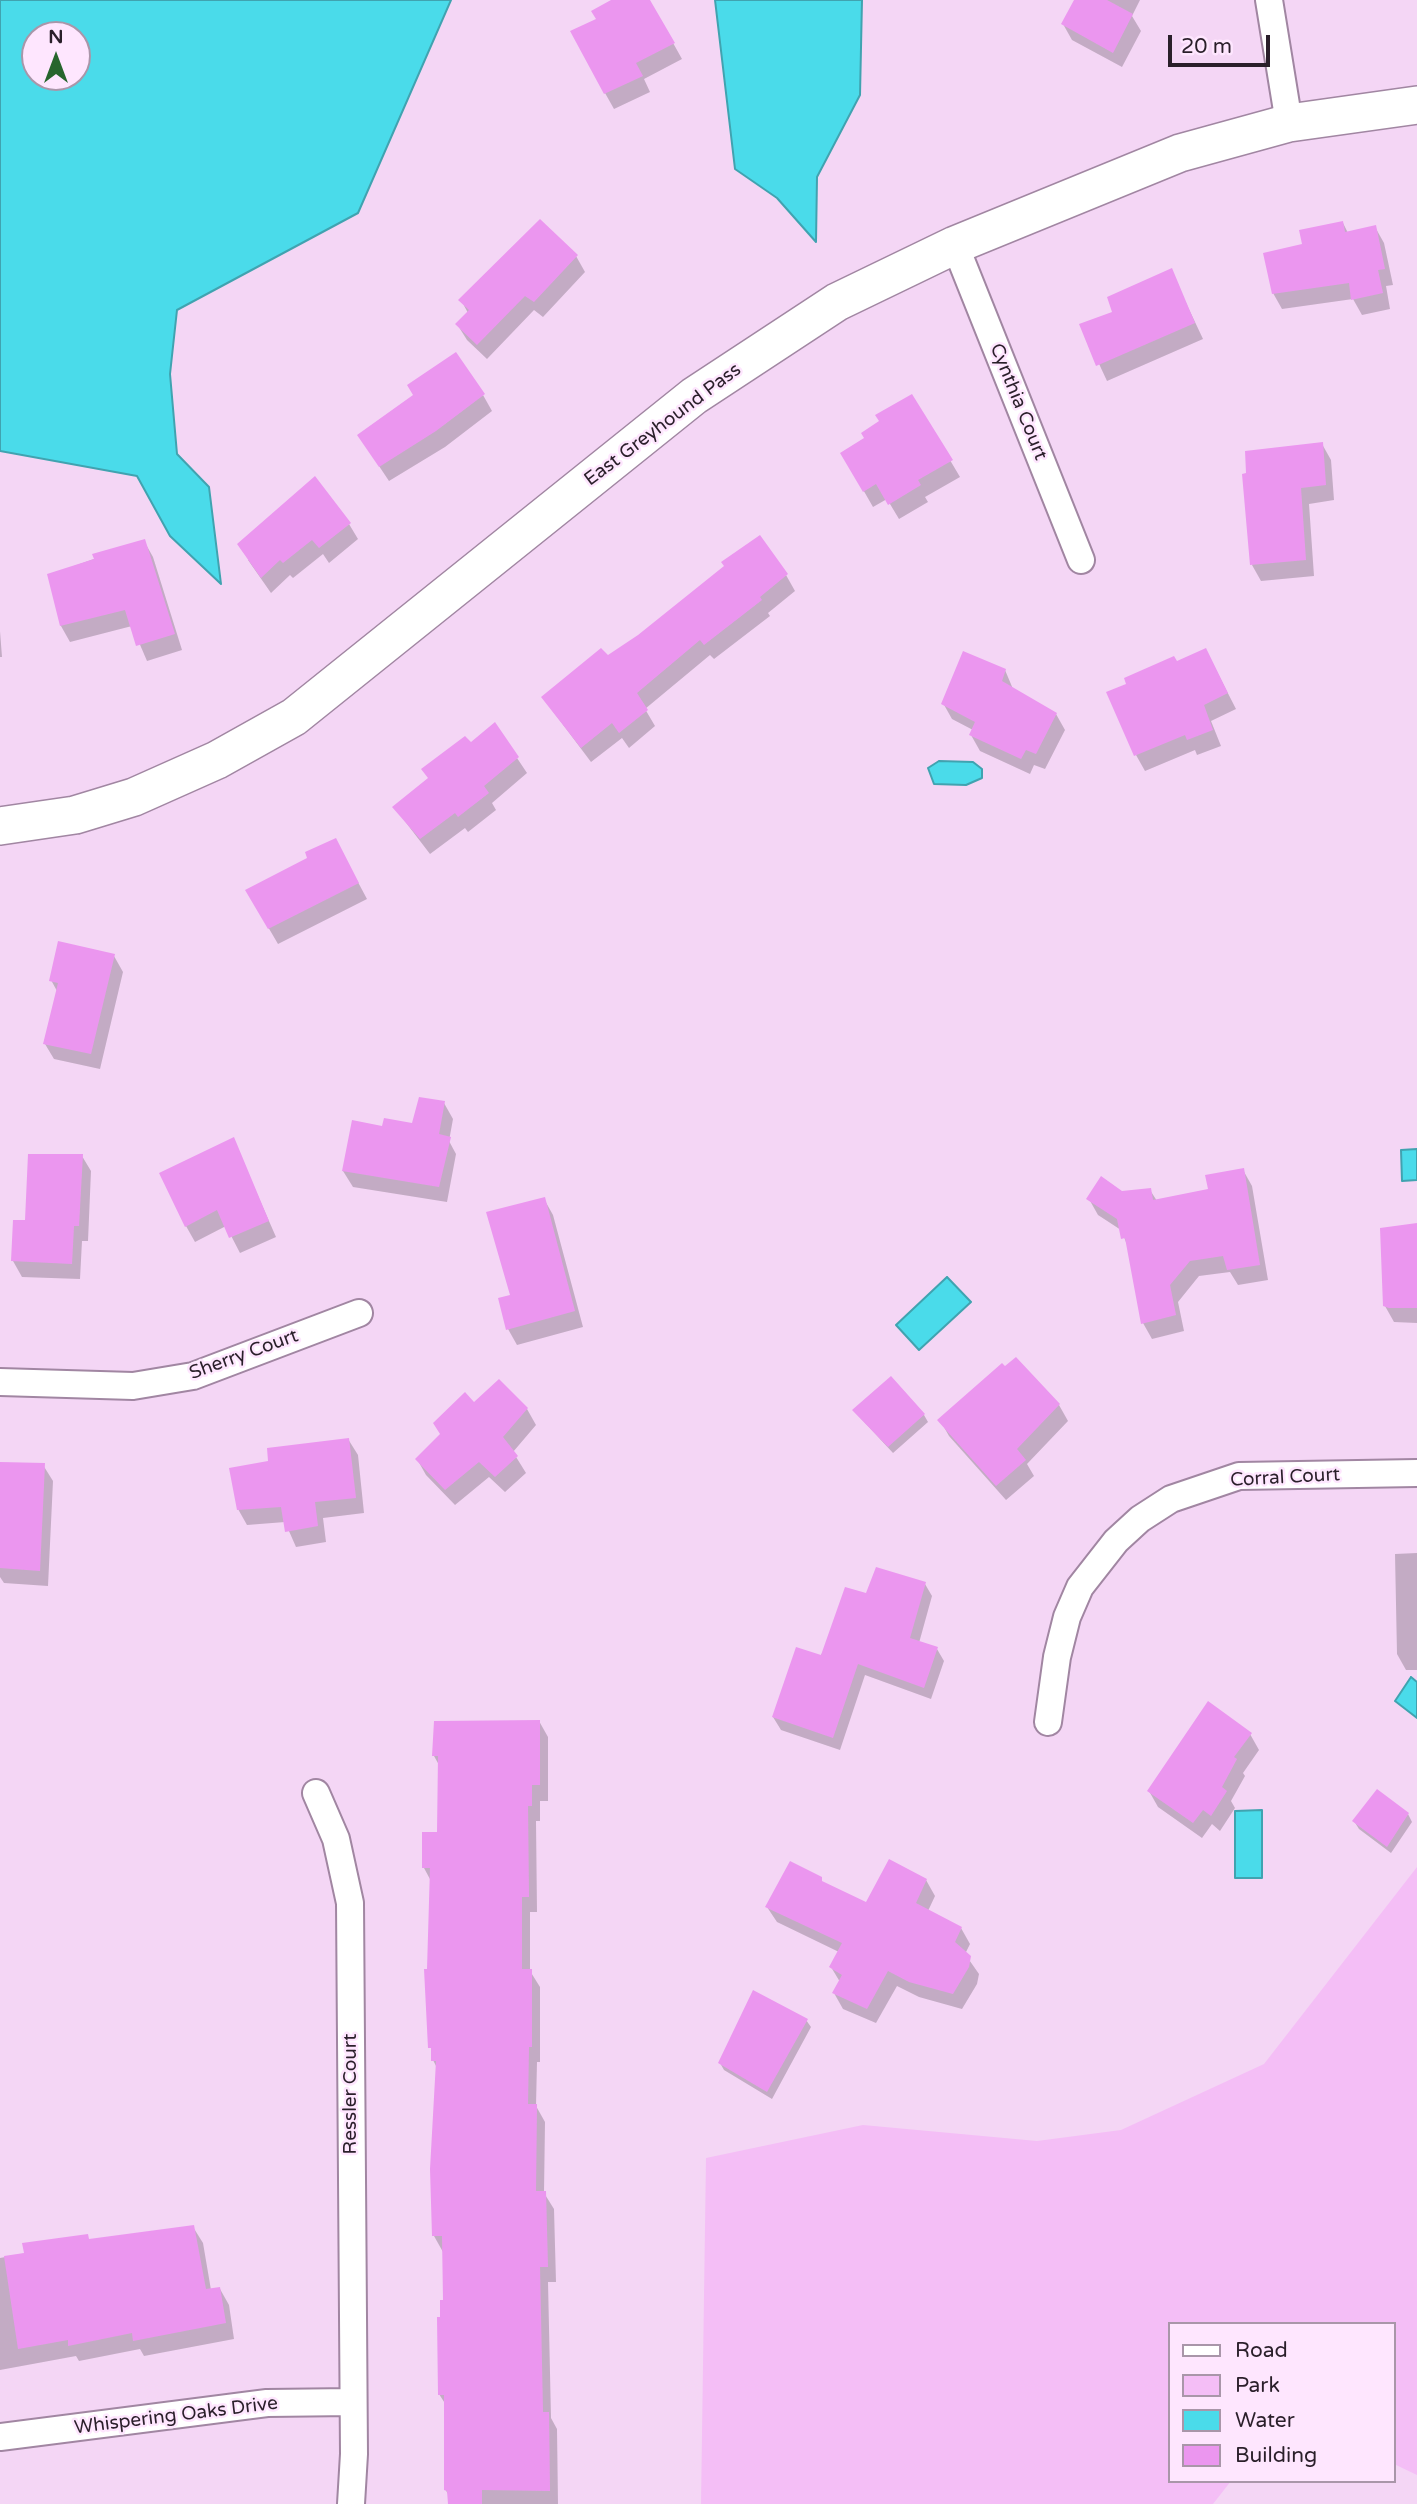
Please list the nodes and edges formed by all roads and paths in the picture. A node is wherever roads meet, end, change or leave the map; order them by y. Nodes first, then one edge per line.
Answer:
1 (1269, 0) edge
2 (1417, 105) edge
3 (1289, 123) junction
4 (955, 245) junction
5 (1081, 560) dead end
6 (0, 826) edge
7 (359, 1313) dead end
8 (0, 1382) edge
9 (1417, 1472) edge
10 (1048, 1722) dead end
11 (316, 1793) dead end
12 (352, 2402) junction
13 (0, 2437) edge
14 (351, 2504) edge

1 - 3 street
2 - 3 street, East Greyhound Pass
3 - 4 street, East Greyhound Pass
4 - 5 street, Cynthia Court
4 - 6 street, East Greyhound Pass
7 - 8 street, Sherry Court
9 - 10 street, Corral Court
11 - 12 street, Ressler Court
12 - 13 street, Whispering Oaks Drive
12 - 14 street, Ressler Court

